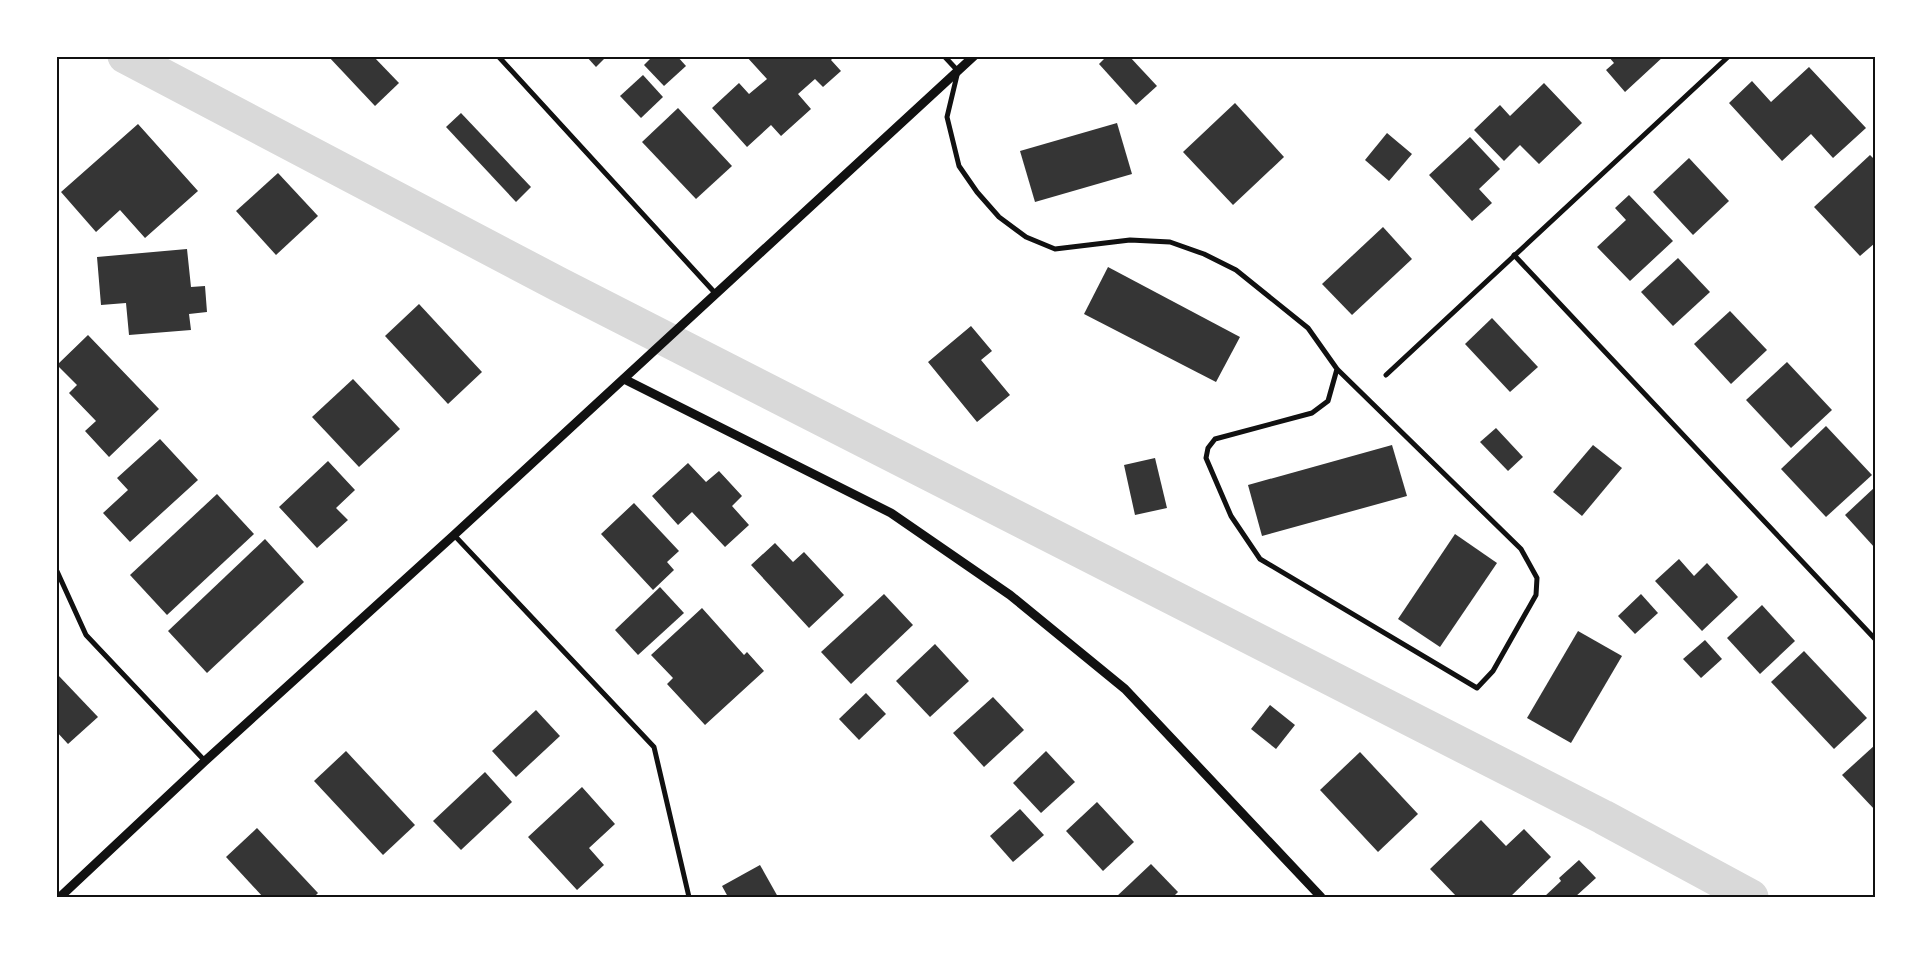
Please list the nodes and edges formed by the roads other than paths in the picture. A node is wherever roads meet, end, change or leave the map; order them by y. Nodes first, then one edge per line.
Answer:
1 (498, 56) edge
2 (944, 56) edge
3 (974, 56) edge
4 (1729, 56) edge
5 (958, 71) junction
6 (1514, 255) junction
7 (716, 294) junction
8 (1337, 369) junction
9 (1386, 375) dead end
10 (624, 379) junction
11 (454, 536) junction
12 (56, 569) edge
13 (1875, 639) edge
14 (205, 761) junction
15 (60, 897) edge
16 (689, 897) edge
17 (1321, 897) edge

1 - 7 street
2 - 5 street
3 - 5 street
4 - 6 street
5 - 7 street
5 - 8 street
6 - 9 street
6 - 13 street
7 - 10 street
8 - 8 street
10 - 11 street
10 - 17 street
11 - 14 street
11 - 16 street
12 - 14 street
14 - 15 street

